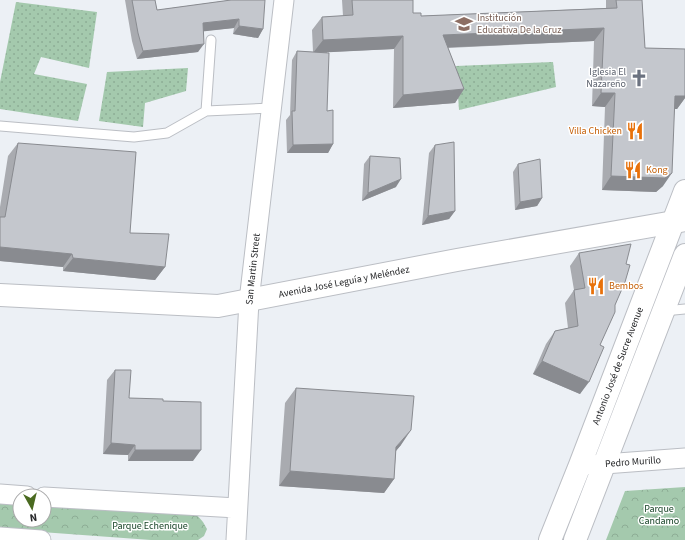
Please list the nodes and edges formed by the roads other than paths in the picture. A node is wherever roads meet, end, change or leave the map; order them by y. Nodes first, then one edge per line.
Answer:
1 (284, 0) edge
2 (211, 40) dead end
3 (272, 108) junction
4 (206, 111) junction
5 (0, 126) edge
6 (685, 191) edge
7 (679, 221) edge
8 (685, 255) edge
9 (0, 295) edge
10 (249, 301) junction
11 (685, 309) edge
12 (664, 311) junction
13 (685, 458) edge
14 (604, 464) junction
15 (580, 465) junction
16 (0, 494) edge
17 (12, 495) edge
18 (52, 497) edge
19 (237, 508) junction
20 (0, 537) edge
21 (41, 540) edge
22 (236, 540) edge
23 (550, 540) edge
24 (575, 540) edge

1 - 3 street, San Martin Street
2 - 4 lane
3 - 4 lane
3 - 10 street, San Martin Street
4 - 5 lane
6 - 7 main road, Antonio José de Sucre Avenue
7 - 10 main road, Avenida José Leguía y Meléndez
7 - 15 main road, Antonio José de Sucre Avenue
8 - 12 main road
9 - 10 main road, Avenida José Leguía y Meléndez
10 - 19 street, San Martin Street
11 - 12 lane
12 - 14 main road
13 - 14 street, Pedro Murillo
14 - 15 street, Pedro Murillo
14 - 24 main road
15 - 23 main road, Antonio José de Sucre Avenue
16 - 17 street
18 - 19 street
19 - 22 street, San Martin Street
20 - 21 street

